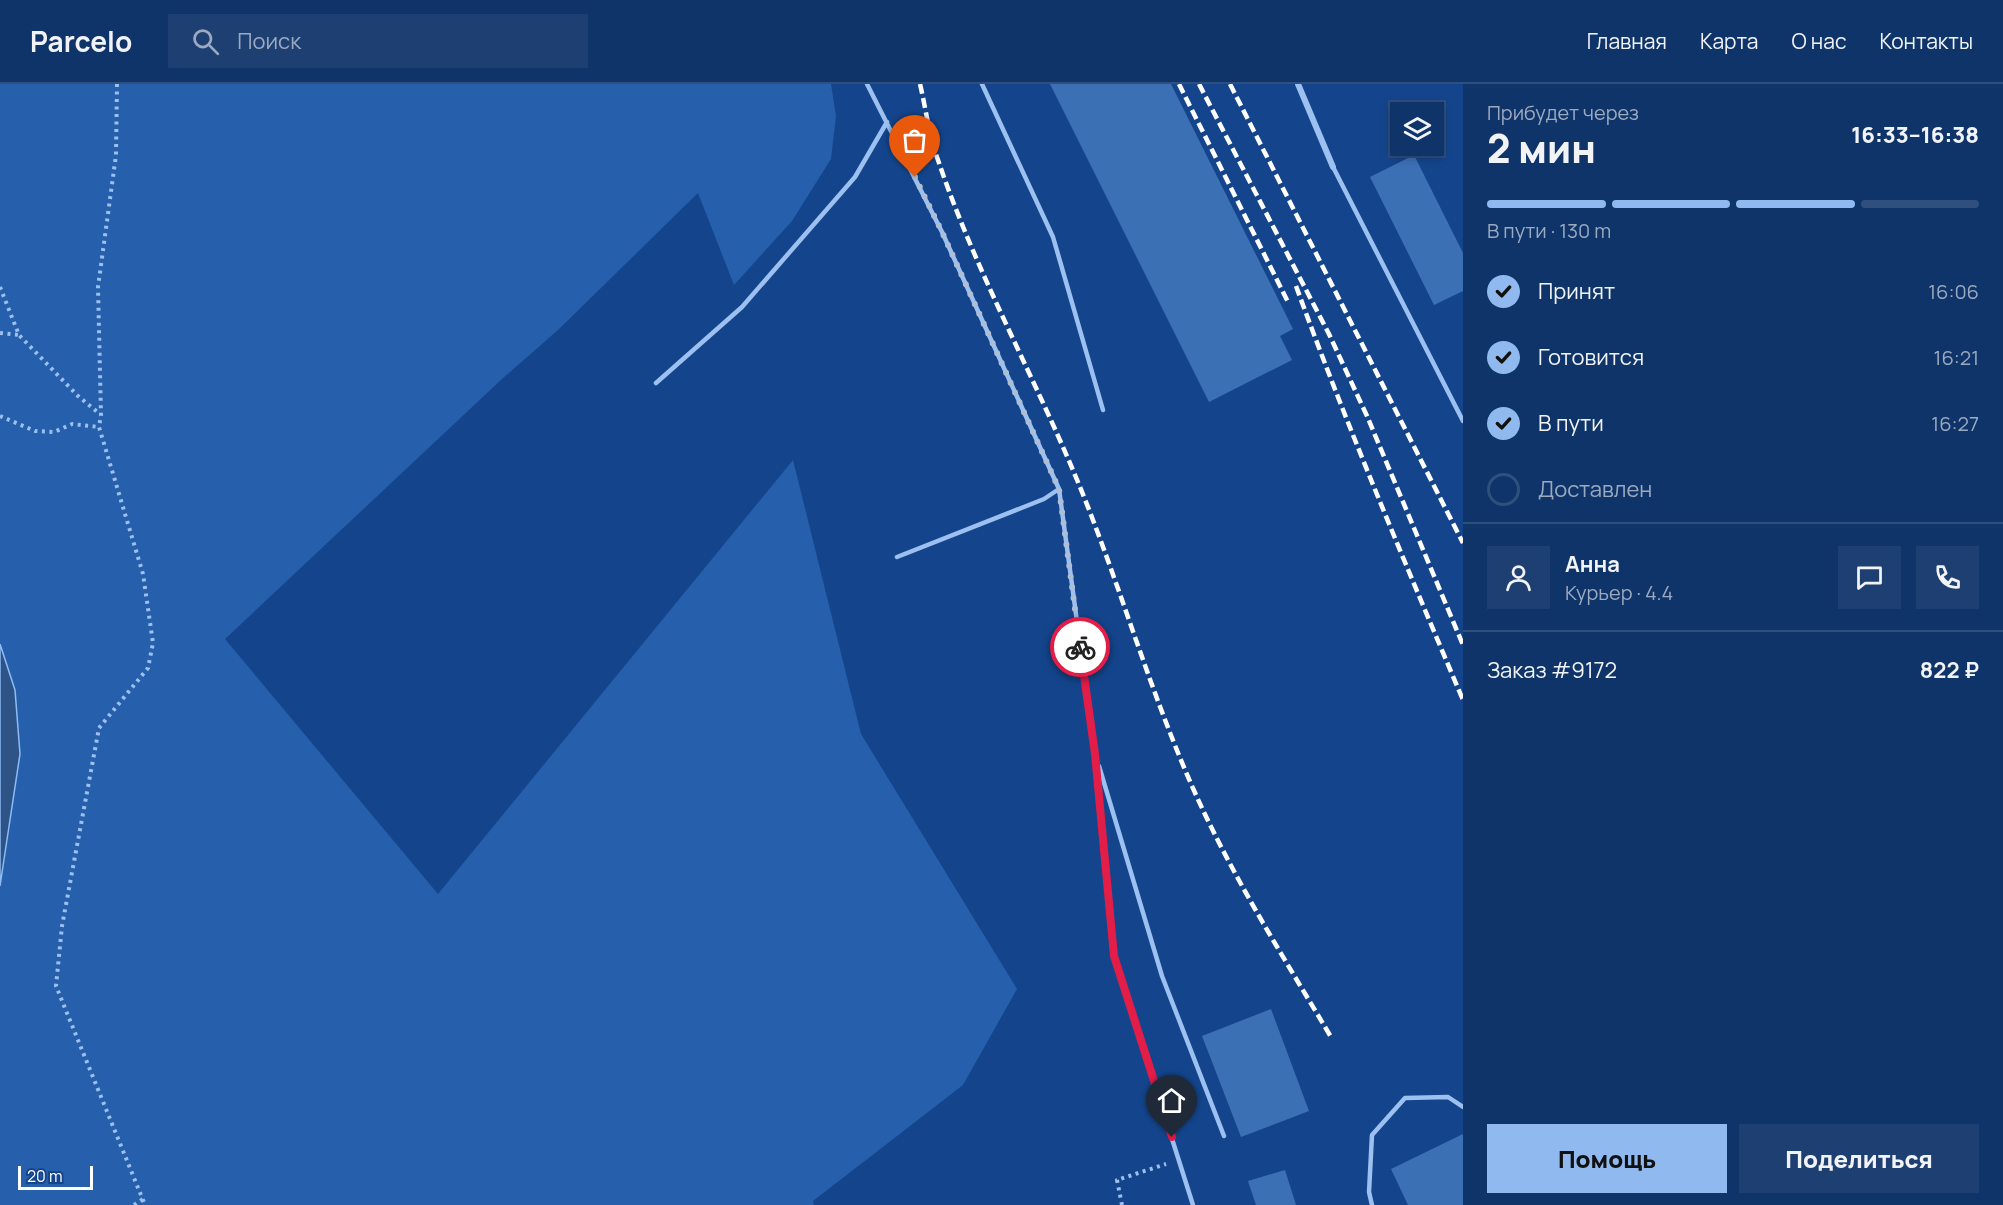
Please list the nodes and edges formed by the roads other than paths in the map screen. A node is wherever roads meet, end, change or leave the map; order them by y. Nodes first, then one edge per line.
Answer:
1 (867, 84) edge
2 (982, 84) edge
3 (1298, 84) edge
4 (887, 122) junction
5 (1334, 167) joint
6 (656, 382) dead end
7 (1103, 410) dead end
8 (1463, 421) edge
9 (1059, 489) junction
10 (897, 557) dead end
11 (1095, 754) junction
12 (1463, 1107) edge
13 (1224, 1136) dead end
14 (1193, 1205) edge
15 (1372, 1205) edge

1 - 4 lane
2 - 7 lane
3 - 5 street
4 - 6 lane
4 - 9 lane
5 - 8 lane
9 - 10 lane
9 - 11 lane
11 - 13 lane
11 - 14 lane
12 - 15 lane

